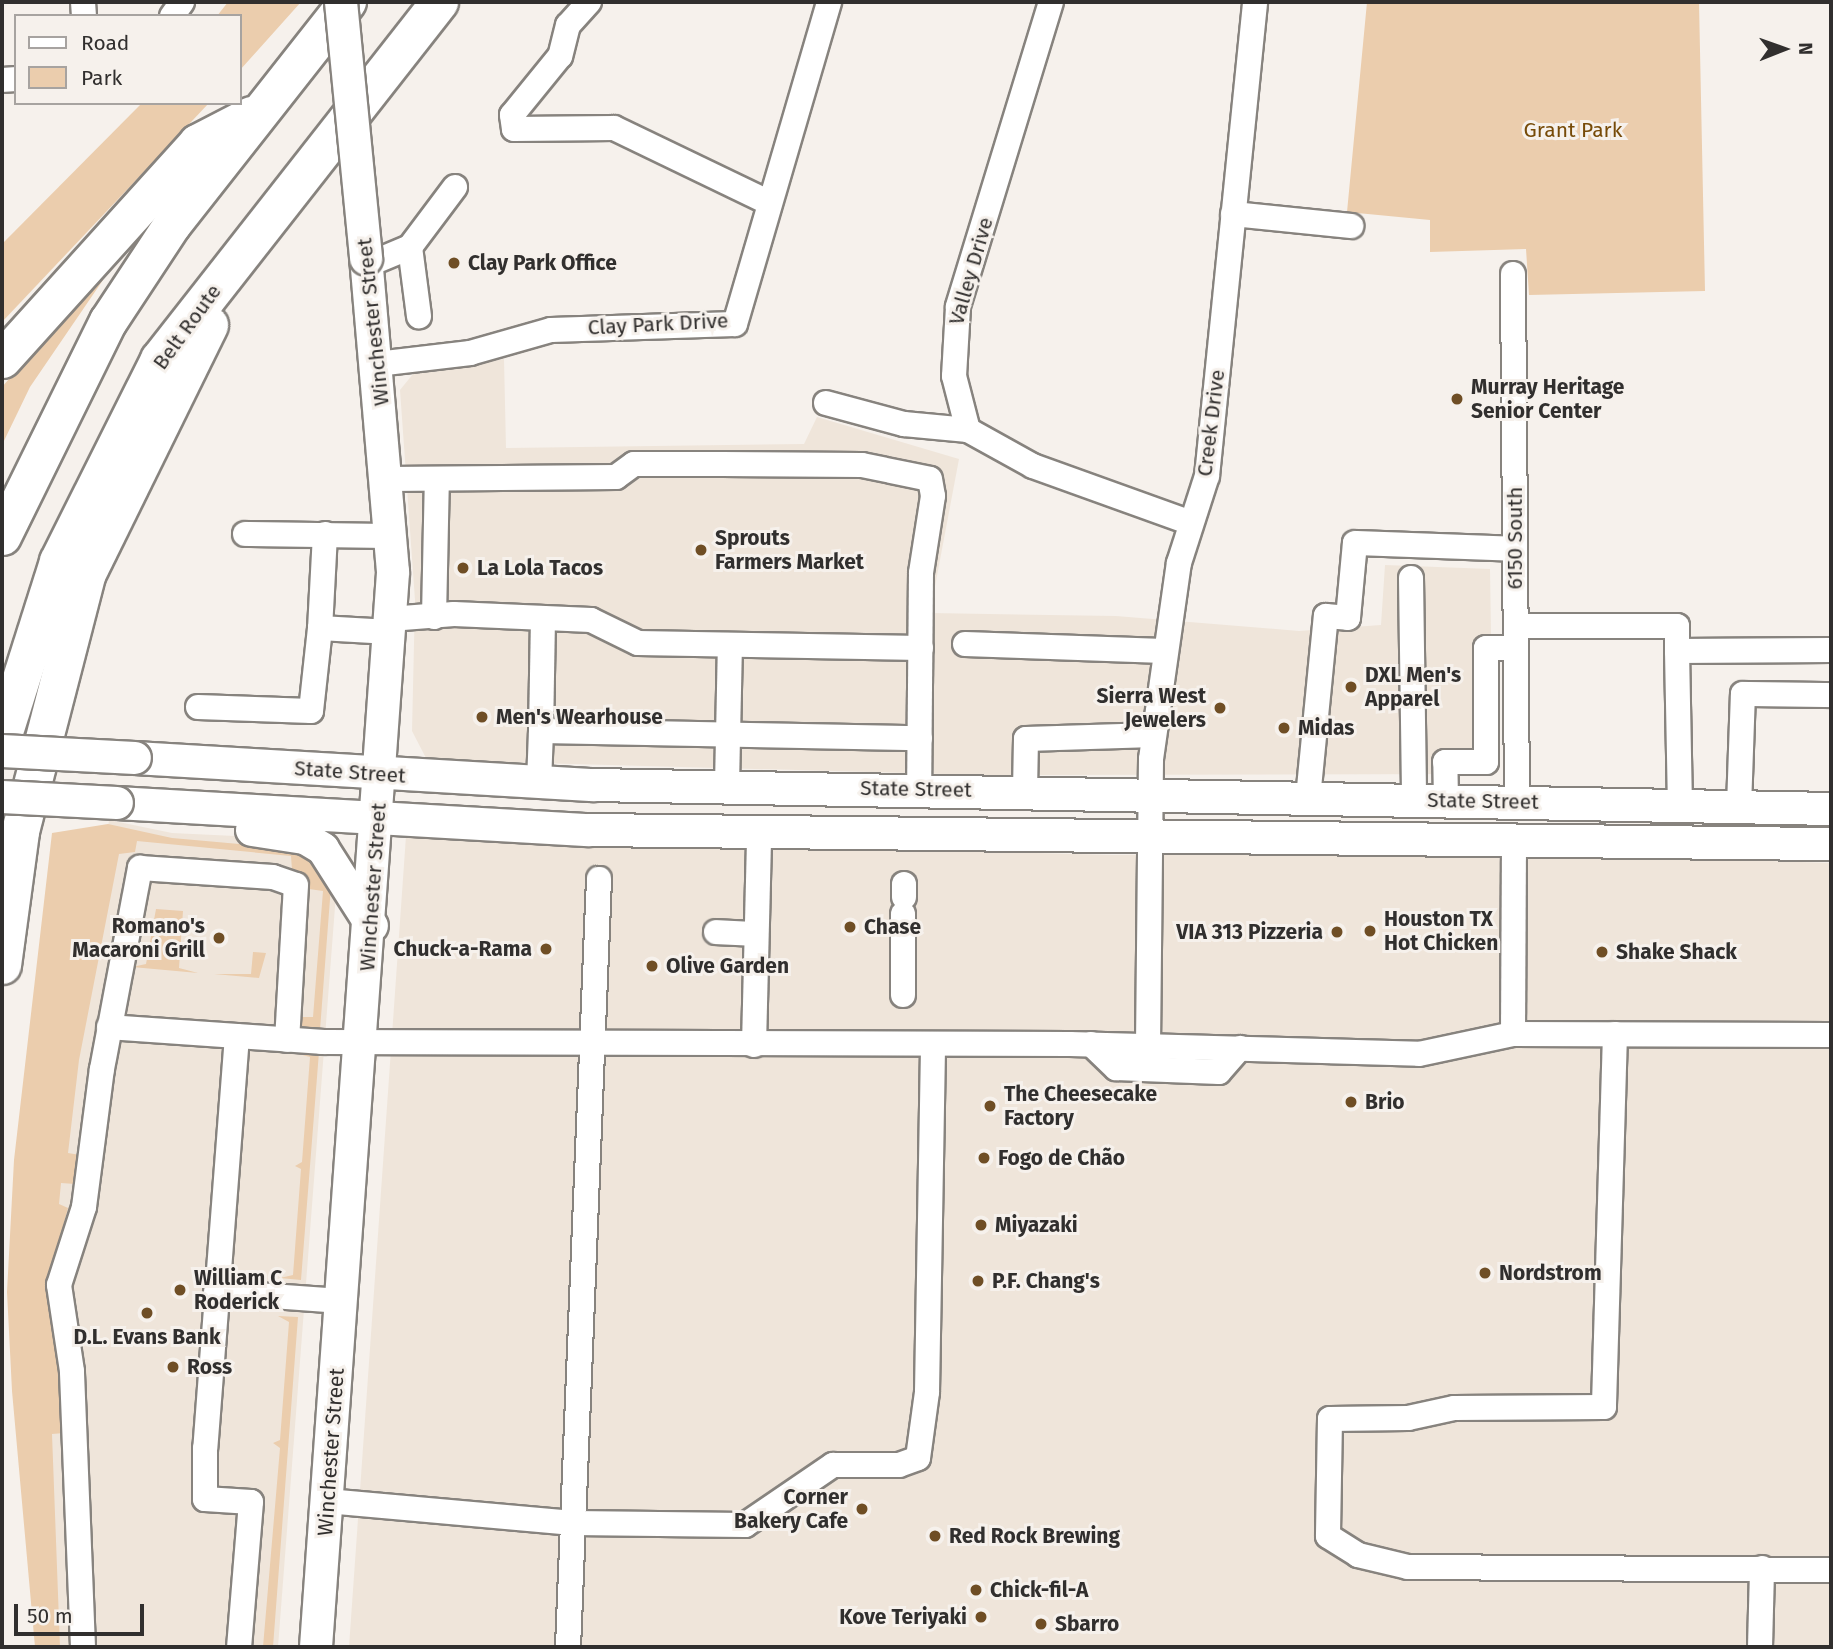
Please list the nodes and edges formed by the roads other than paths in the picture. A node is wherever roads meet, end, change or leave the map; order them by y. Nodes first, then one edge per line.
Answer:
1 (341, 2) edge
2 (346, 2) edge
3 (439, 2) edge
4 (589, 2) edge
5 (829, 2) edge
6 (1051, 2) edge
7 (1255, 2) edge
8 (264, 107) junction
9 (455, 187) dead end
10 (768, 202) junction
11 (277, 209) junction
12 (1233, 214) junction
13 (1351, 226) dead end
14 (410, 247) junction
15 (366, 262) junction
16 (1513, 274) dead end
17 (419, 316) dead end
18 (2, 359) edge
19 (377, 364) junction
20 (826, 403) dead end
21 (968, 430) junction
22 (390, 479) junction
23 (437, 479) junction
24 (1191, 523) junction
25 (245, 534) dead end
26 (325, 534) junction
27 (2, 536) edge
28 (393, 536) junction
29 (1515, 549) junction
30 (1412, 578) dead end
31 (434, 617) junction
32 (543, 618) junction
33 (390, 625) junction
34 (320, 628) junction
35 (1516, 637) junction
36 (965, 644) dead end
37 (730, 645) junction
38 (920, 648) junction
39 (1831, 650) edge
40 (1164, 651) junction
41 (1677, 651) junction
42 (1831, 695) edge
43 (198, 707) dead end
44 (541, 731) junction
45 (728, 732) junction
46 (1154, 735) junction
47 (2, 738) edge
48 (920, 738) junction
49 (2, 751) edge
50 (380, 774) junction
51 (539, 783) junction
52 (727, 785) junction
53 (919, 790) junction
54 (1025, 791) junction
55 (1150, 794) junction
56 (2, 797) edge
57 (1308, 798) junction
58 (1414, 800) junction
59 (1446, 801) junction
60 (1517, 802) junction
61 (117, 803) junction
62 (1680, 805) junction
63 (1739, 807) junction
64 (1831, 809) edge
65 (378, 820) junction
66 (758, 833) junction
67 (1150, 841) junction
68 (1514, 842) junction
69 (1831, 844) edge
70 (599, 880) dead end
71 (904, 899) dead end
72 (372, 926) junction
73 (716, 932) dead end
74 (756, 934) junction
75 (2, 965) edge
76 (903, 995) dead end
77 (109, 1027) junction
78 (1513, 1034) junction
79 (1615, 1034) junction
80 (1831, 1035) edge
81 (237, 1036) junction
82 (287, 1040) junction
83 (363, 1043) junction
84 (593, 1043) junction
85 (1091, 1044) junction
86 (754, 1045) junction
87 (933, 1045) junction
88 (1148, 1046) junction
89 (1240, 1048) junction
90 (216, 1292) junction
91 (343, 1301) junction
92 (327, 1501) junction
93 (573, 1523) junction
94 (1762, 1568) junction
95 (1831, 1570) edge
96 (83, 1647) edge
97 (239, 1647) edge
98 (316, 1647) edge
99 (568, 1647) edge
100 (1760, 1647) edge

1 - 15 main road, Winchester Street, bridge
2 - 8 highway
3 - 11 highway, Belt Route
4 - 10 street
5 - 10 street, Clay Park Drive
6 - 21 street, Valley Drive
7 - 12 street, Creek Drive
8 - 18 highway
8 - 27 highway
9 - 14 street
10 - 19 street, Clay Park Drive
11 - 47 highway, Belt Route
11 - 75 highway
12 - 13 street
12 - 24 street, Creek Drive
14 - 15 street
14 - 17 street
15 - 19 main road, Winchester Street
16 - 29 street, 6150 South
19 - 22 main road, Winchester Street
20 - 21 street
21 - 24 street
22 - 23 street
22 - 28 main road, Winchester Street
23 - 31 street
23 - 38 street
24 - 40 street, Creek Drive
25 - 26 street
26 - 28 street
26 - 34 street
28 - 33 main road, Winchester Street
29 - 35 street, 6150 South
29 - 57 street
30 - 58 street
31 - 32 street
31 - 33 street
32 - 37 street
32 - 44 street
33 - 34 street
33 - 50 main road, Winchester Street
34 - 43 street
35 - 41 street
35 - 59 street
35 - 60 street, 6150 South
36 - 40 street
37 - 38 street
37 - 45 street
38 - 48 street
39 - 41 street
40 - 46 street, Creek Drive
41 - 62 street
42 - 63 street
44 - 45 street
44 - 51 street
45 - 48 street
45 - 52 street
46 - 54 street
46 - 55 street, Creek Drive
48 - 53 street
49 - 50 main road, State Street, bridge
50 - 51 main road, State Street
50 - 65 main road, Winchester Street
51 - 52 main road, State Street
52 - 53 main road, State Street
53 - 54 main road, State Street
54 - 55 main road, State Street
55 - 57 main road, State Street
55 - 67 street, Creek Drive
56 - 61 main road, State Street, bridge
57 - 58 main road, State Street
58 - 59 main road, State Street
59 - 60 main road, State Street
60 - 62 main road, State Street
61 - 65 main road, State Street
61 - 72 main road
62 - 63 main road, State Street
63 - 64 main road, State Street
65 - 66 main road, State Street
65 - 72 main road, Winchester Street
66 - 67 main road, State Street
66 - 74 street
67 - 68 main road, State Street
67 - 88 street, Creek Drive
68 - 69 main road, State Street
68 - 78 street
70 - 84 street
71 - 76 street
72 - 83 main road, Winchester Street
73 - 74 street
74 - 86 street
77 - 81 street
77 - 82 street
77 - 96 street
78 - 79 street
78 - 89 street
79 - 80 street
79 - 94 street
81 - 82 street
81 - 90 street
82 - 83 street
83 - 84 street
83 - 91 main road, Winchester Street
84 - 86 street
84 - 93 street
85 - 87 street
85 - 88 street
85 - 89 street
86 - 87 street
87 - 93 street
88 - 89 street
90 - 91 street
90 - 97 street
91 - 92 main road, Winchester Street
92 - 93 street
92 - 98 main road, Winchester Street
93 - 99 street
94 - 95 street
94 - 100 street

